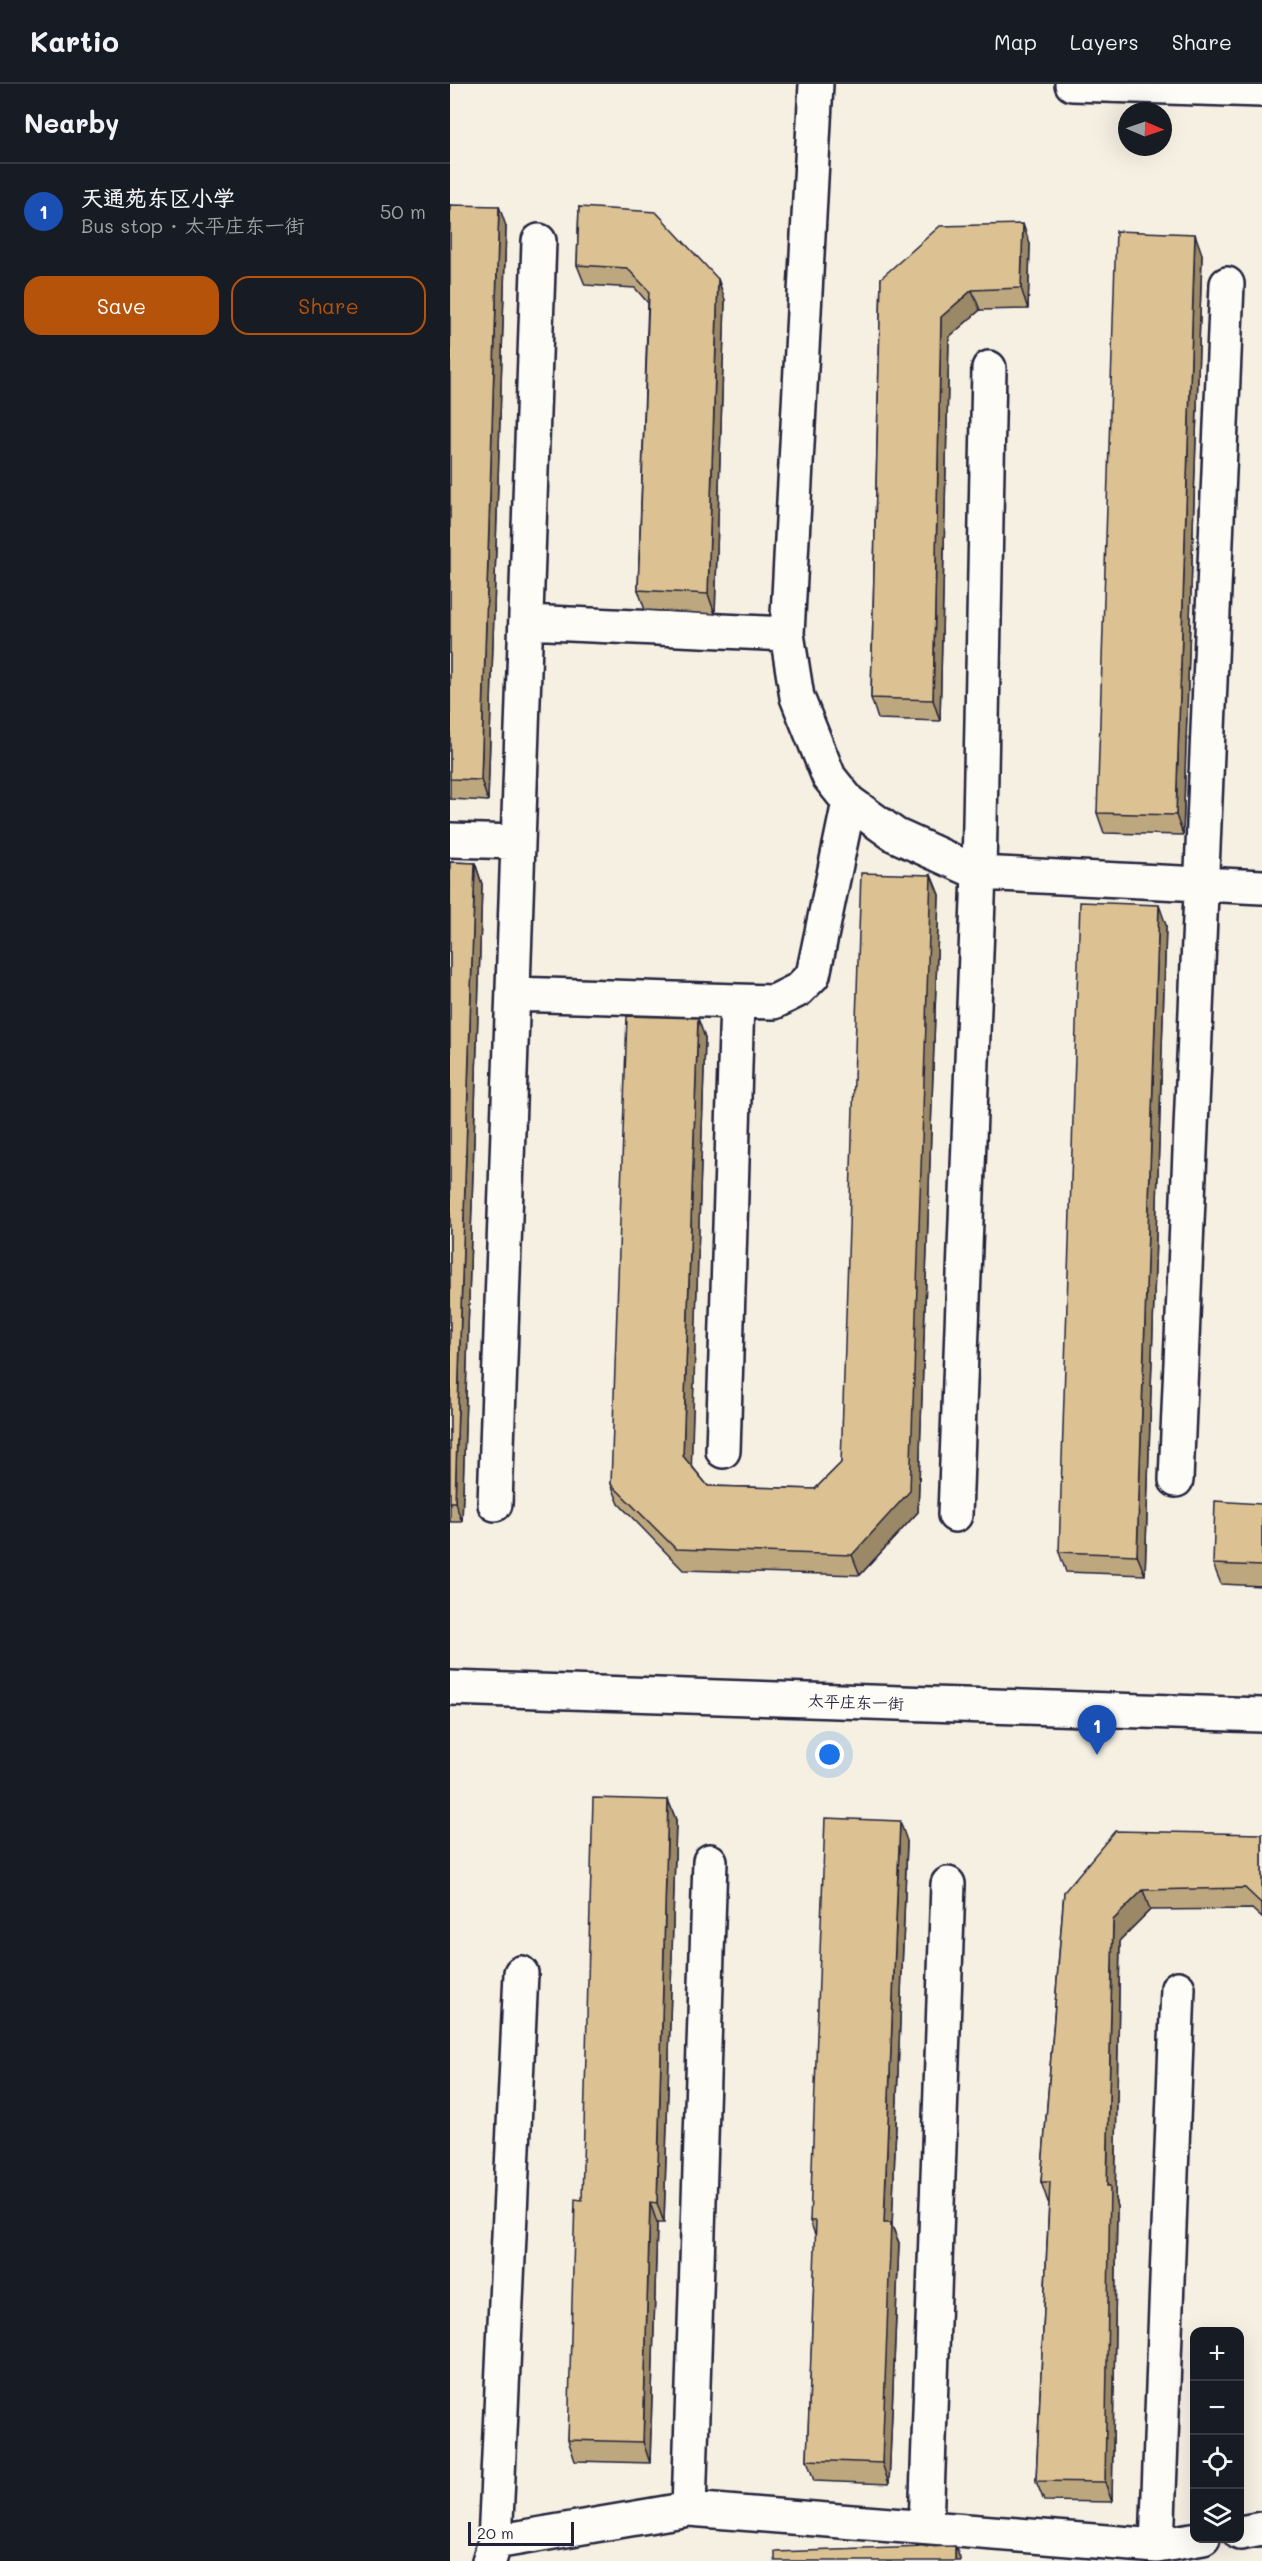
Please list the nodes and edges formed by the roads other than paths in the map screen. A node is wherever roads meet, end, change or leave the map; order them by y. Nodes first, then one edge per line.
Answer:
1 (816, 84) edge
2 (1072, 84) edge
3 (1262, 90) edge
4 (539, 241) dead end
5 (1227, 284) dead end
6 (989, 368) dead end
7 (526, 622) junction
8 (787, 634) junction
9 (849, 802) junction
10 (450, 840) edge
11 (518, 842) junction
12 (979, 873) junction
13 (1201, 884) junction
14 (1262, 887) edge
15 (513, 994) junction
16 (737, 1001) junction
17 (723, 1451) dead end
18 (1176, 1480) dead end
19 (495, 1504) dead end
20 (955, 1515) dead end
21 (450, 1688) edge
22 (1262, 1715) edge
23 (710, 1861) dead end
24 (948, 1884) dead end
25 (521, 1973) dead end
26 (1178, 1988) dead end
27 (689, 2509) junction
28 (926, 2527) junction
29 (1262, 2529) edge
30 (1244, 2532) edge
31 (1190, 2540) edge
32 (1158, 2546) junction
33 (492, 2551) edge

1 - 8 street
2 - 3 street
4 - 7 street
5 - 13 street
6 - 12 street
7 - 8 street
7 - 11 street
8 - 9 street
9 - 12 street
9 - 16 street
10 - 11 street
11 - 15 street
12 - 13 street
12 - 20 street
13 - 14 street
13 - 18 street
15 - 16 street
15 - 19 street
16 - 17 street
21 - 22 street, 太平庄东一街
23 - 27 street
24 - 28 street
25 - 33 street
26 - 32 street
27 - 28 street
27 - 33 street
28 - 32 street
29 - 30 street
31 - 32 street

